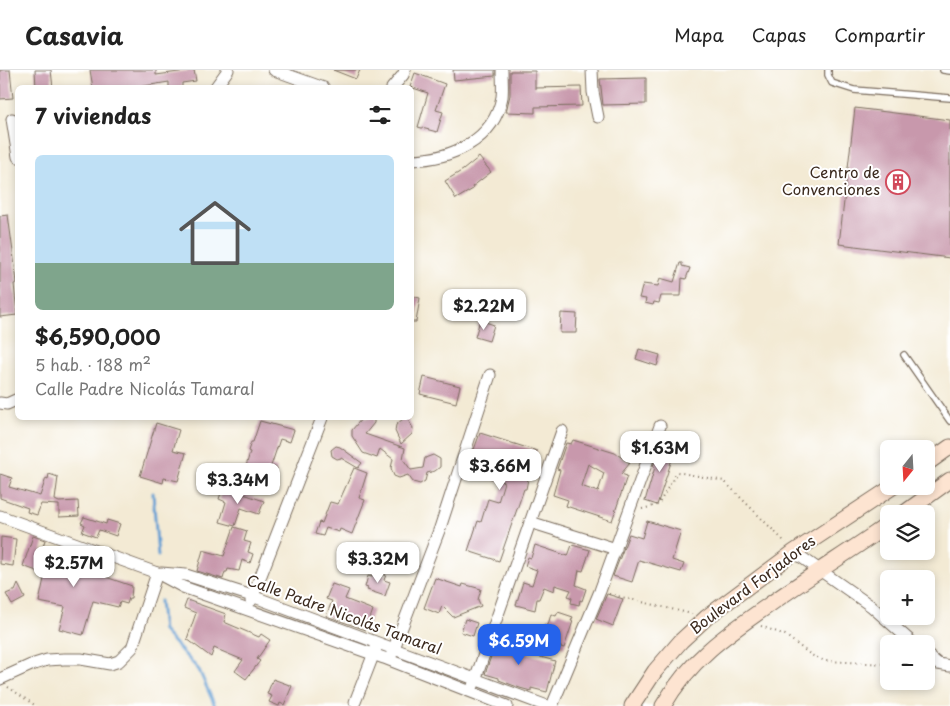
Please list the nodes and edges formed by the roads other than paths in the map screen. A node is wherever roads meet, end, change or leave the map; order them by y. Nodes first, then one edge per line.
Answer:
1 (228, 70) edge
2 (274, 70) edge
3 (405, 70) edge
4 (502, 70) edge
5 (592, 70) edge
6 (828, 70) edge
7 (943, 70) edge
8 (950, 71) edge
9 (293, 82) edge
10 (218, 85) edge
11 (308, 85) edge
12 (395, 85) edge
13 (950, 98) edge
14 (598, 117) dead end
15 (15, 119) edge
16 (0, 120) edge
17 (414, 160) edge
18 (904, 355) dead end
19 (490, 375) dead end
20 (15, 400) edge
21 (0, 403) edge
22 (321, 420) edge
23 (950, 421) edge
24 (660, 426) dead end
25 (562, 431) dead end
26 (950, 447) edge
27 (935, 458) edge
28 (950, 480) edge
29 (880, 495) edge
30 (915, 505) edge
31 (0, 516) edge
32 (530, 522) junction
33 (880, 530) edge
34 (616, 549) junction
35 (794, 552) junction
36 (820, 569) junction
37 (156, 573) junction
38 (252, 596) junction
39 (248, 610) junction
40 (904, 635) edge
41 (375, 649) junction
42 (392, 655) junction
43 (935, 662) edge
44 (950, 666) edge
45 (475, 680) junction
46 (4, 683) edge
47 (471, 692) junction
48 (355, 702) dead end
49 (507, 706) edge
50 (547, 706) edge
51 (552, 706) edge
52 (632, 706) edge
53 (663, 706) edge

1 - 10 street
2 - 9 street
3 - 12 street
4 - 17 street
5 - 14 street
6 - 13 lane
7 - 8 lane
9 - 11 street
15 - 16 street
18 - 23 lane
19 - 42 street
20 - 21 street
22 - 38 street
24 - 34 street
25 - 32 street
26 - 27 main road
28 - 30 main road
29 - 35 main road, Boulevard Forjadores
31 - 37 street, Calle Padre Nicolás Tamaral
32 - 34 street
32 - 45 street
33 - 36 main road, Boulevard Forjadores
34 - 51 street
35 - 36 street
35 - 52 main road, Boulevard Forjadores
36 - 40 street
36 - 53 main road, Boulevard Forjadores
37 - 38 street, Calle Padre Nicolás Tamaral
37 - 39 street, Calle Padre Nicolás Tamaral
37 - 46 street
38 - 39 street
38 - 41 street, Calle Padre Nicolás Tamaral
39 - 41 street, Calle Padre Nicolás Tamaral
41 - 42 street, Calle Padre Nicolás Tamaral
41 - 48 street
42 - 45 street, Calle Padre Nicolás Tamaral
42 - 47 street, Calle Padre Nicolás Tamaral
43 - 44 street
45 - 47 street
45 - 50 street, Calle Padre Nicolás Tamaral
47 - 49 street, Calle Padre Nicolás Tamaral

